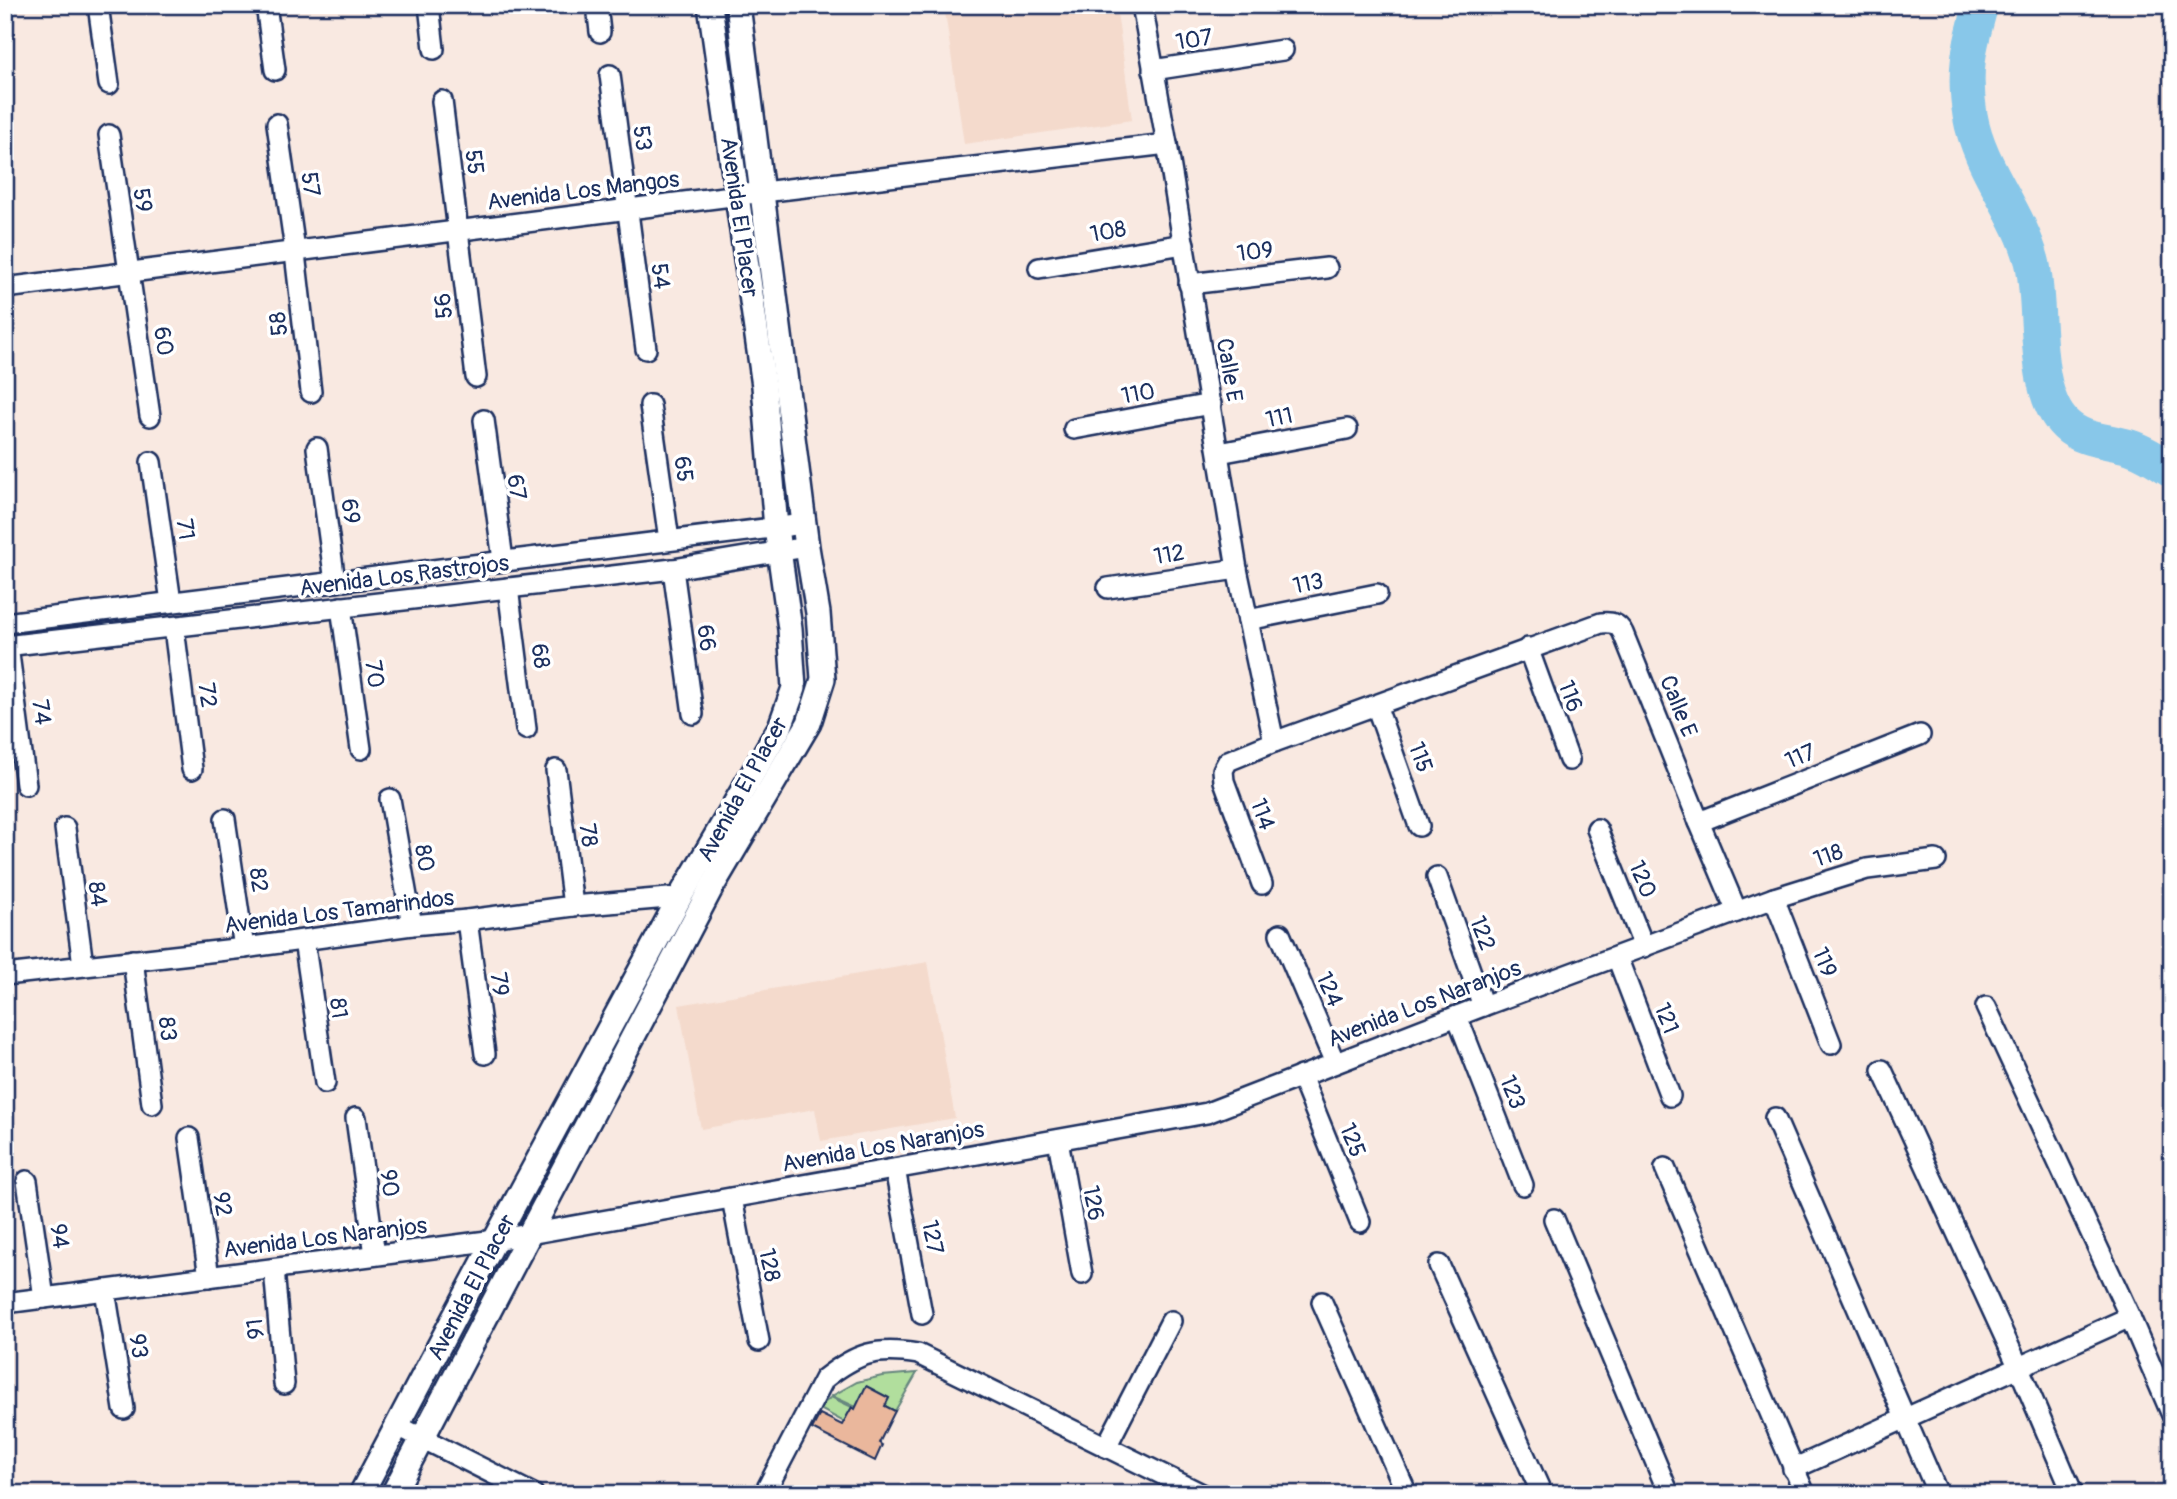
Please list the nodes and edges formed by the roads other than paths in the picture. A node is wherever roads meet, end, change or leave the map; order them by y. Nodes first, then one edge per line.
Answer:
1 (98, 5) edge
2 (266, 5) edge
3 (429, 5) edge
4 (597, 5) edge
5 (710, 5) edge
6 (738, 5) edge
7 (1142, 5) edge
8 (600, 32) dead end
9 (434, 49) dead end
10 (1283, 50) dead end
11 (275, 70) dead end
12 (1153, 70) junction
13 (610, 75) dead end
14 (109, 84) dead end
15 (442, 101) dead end
16 (277, 124) dead end
17 (109, 135) dead end
18 (1167, 144) junction
19 (762, 192) junction
20 (736, 195) junction
21 (627, 209) junction
22 (459, 230) junction
23 (1184, 243) junction
24 (294, 251) junction
25 (1039, 268) dead end
26 (1327, 268) dead end
27 (130, 272) junction
28 (1189, 284) junction
29 (5, 288) edge
30 (646, 349) dead end
31 (476, 377) dead end
32 (311, 392) dead end
33 (1211, 404) junction
34 (650, 405) dead end
35 (150, 416) dead end
36 (484, 420) dead end
37 (1074, 429) dead end
38 (1347, 429) dead end
39 (317, 448) dead end
40 (1219, 453) junction
41 (151, 462) dead end
42 (776, 528) junction
43 (806, 536) junction
44 (669, 540) junction
45 (779, 552) junction
46 (503, 561) junction
47 (673, 569) junction
48 (1237, 569) junction
49 (335, 582) junction
50 (508, 588) junction
51 (1108, 588) dead end
52 (1377, 594) dead end
53 (171, 602) junction
54 (341, 607) junction
55 (1248, 620) junction
56 (5, 623) edge
57 (174, 628) junction
58 (6, 646) edge
59 (1528, 648) junction
60 (1376, 705) junction
61 (693, 714) dead end
62 (526, 729) dead end
63 (1920, 735) dead end
64 (1274, 742) junction
65 (361, 749) dead end
66 (1569, 760) dead end
67 (1228, 761) joint
68 (192, 769) dead end
69 (556, 770) dead end
70 (26, 785) dead end
71 (390, 799) dead end
72 (225, 819) dead end
73 (1699, 822) junction
74 (1419, 826) dead end
75 (65, 828) dead end
76 (1597, 829) dead end
77 (1936, 860) dead end
78 (1437, 877) dead end
79 (1262, 884) dead end
80 (680, 897) junction
81 (1774, 898) junction
82 (573, 906) junction
83 (1737, 912) junction
84 (467, 920) junction
85 (412, 925) junction
86 (1280, 934) dead end
87 (304, 940) junction
88 (1644, 947) junction
89 (244, 948) junction
90 (1618, 957) junction
91 (133, 960) junction
92 (83, 965) junction
93 (5, 975) edge
94 (1483, 1006) junction
95 (1986, 1007) dead end
96 (1457, 1016) junction
97 (1831, 1044) dead end
98 (485, 1054) dead end
99 (1335, 1063) junction
100 (1882, 1070) dead end
101 (1301, 1076) junction
102 (325, 1083) dead end
103 (1670, 1096) dead end
104 (152, 1104) dead end
105 (356, 1118) dead end
106 (1775, 1118) dead end
107 (189, 1138) dead end
108 (1058, 1140) junction
109 (1665, 1168) dead end
110 (895, 1169) junction
111 (27, 1181) dead end
112 (1522, 1185) dead end
113 (732, 1198) junction
114 (1554, 1219) dead end
115 (1360, 1222) dead end
116 (528, 1234) junction
117 (495, 1240) junction
118 (375, 1255) junction
119 (1439, 1265) dead end
120 (274, 1269) junction
121 (1083, 1274) dead end
122 (209, 1277) junction
123 (105, 1290) junction
124 (44, 1298) junction
125 (1322, 1302) dead end
126 (5, 1303) edge
127 (922, 1314) dead end
128 (2130, 1317) junction
129 (1171, 1321) dead end
130 (759, 1341) dead end
131 (2018, 1368) junction
132 (284, 1384) dead end
133 (124, 1409) dead end
134 (2172, 1415) edge
135 (1904, 1419) junction
136 (398, 1426) junction
137 (422, 1438) junction
138 (1106, 1447) junction
139 (1793, 1469) junction
140 (362, 1494) edge
141 (393, 1494) edge
142 (533, 1494) edge
143 (764, 1494) edge
144 (1202, 1494) edge
145 (1407, 1494) edge
146 (1542, 1494) edge
147 (1669, 1494) edge
148 (1805, 1494) edge
149 (1938, 1494) edge
150 (2073, 1494) edge

1 - 14 street
2 - 11 street
3 - 9 street
4 - 8 street
5 - 20 street, Avenida El Placer
6 - 19 street, Avenida El Placer
7 - 12 street, Calle E
10 - 12 street, 107
12 - 18 street, Calle E
13 - 21 street, 53
15 - 22 street, 55
16 - 24 street, 57
17 - 27 street, 59
18 - 19 street, Avenida Los Mangos
18 - 23 street, Calle E
19 - 20 street, Avenida Los Mangos
19 - 43 street, Avenida El Placer
20 - 21 street, Avenida Los Mangos
20 - 42 street, Avenida El Placer
21 - 22 street, Avenida Los Mangos
21 - 30 street, 54
22 - 24 street, Avenida Los Mangos
22 - 31 street, 56
23 - 25 street, 108
23 - 28 street, Calle E
24 - 27 street, Avenida Los Mangos
24 - 32 street, 58
26 - 28 street, 109
27 - 29 street, Avenida Los Mangos
27 - 35 street, 60
28 - 33 street, Calle E
33 - 37 street, 110
33 - 40 street, Calle E
34 - 44 street, 65
36 - 46 street, 67
38 - 40 street, 111
39 - 49 street, 69
40 - 48 street, Calle E
41 - 53 street, 71
42 - 43 street, Avenida Los Rastrojos
42 - 44 street, Avenida Los Rastrojos
42 - 45 street, Avenida El Placer
43 - 45 street, Avenida Los Rastrojos
43 - 116 street, Avenida El Placer
44 - 46 street, Avenida Los Rastrojos
45 - 47 street, Avenida Los Rastrojos
45 - 80 street, Avenida El Placer
46 - 49 street, Avenida Los Rastrojos
47 - 50 street, Avenida Los Rastrojos
47 - 61 street, 66
48 - 51 street, 112
48 - 55 street, Calle E
49 - 53 street, Avenida Los Rastrojos
50 - 54 street, Avenida Los Rastrojos
50 - 62 street, 68
52 - 55 street, 113
53 - 56 street, Avenida Los Rastrojos
54 - 57 street, Avenida Los Rastrojos
54 - 65 street, 70
55 - 64 street, Calle E
57 - 58 street, Avenida Los Rastrojos
57 - 68 street, 72
58 - 70 street, 74
59 - 60 street, Calle E
59 - 66 street, 116
59 - 73 street, Calle E
60 - 64 street, Calle E
60 - 74 street, 115
63 - 73 street, 117
64 - 67 street, Calle E
67 - 79 street, 114
69 - 82 street, 78
71 - 85 street, 80
72 - 89 street, 82
73 - 83 street, Calle E
75 - 92 street, 84
76 - 88 street, 120
77 - 81 street, 118
78 - 94 street, 122
80 - 82 street, Avenida Los Tamarindos
80 - 117 street, Avenida El Placer
81 - 83 street, 118
81 - 97 street, 119
82 - 84 street, Avenida Los Tamarindos
83 - 88 street, Avenida Los Naranjos
84 - 85 street, Avenida Los Tamarindos
84 - 98 street, 79
85 - 87 street, Avenida Los Tamarindos
86 - 99 street, 124
87 - 89 street, Avenida Los Tamarindos
87 - 102 street, 81
88 - 90 street, Avenida Los Naranjos
89 - 91 street, Avenida Los Tamarindos
90 - 94 street, Avenida Los Naranjos
90 - 103 street, 121
91 - 92 street, Avenida Los Tamarindos
91 - 104 street, 83
92 - 93 street, Avenida Los Tamarindos
94 - 96 street, Avenida Los Naranjos
95 - 128 street
96 - 99 street, Avenida Los Naranjos
96 - 112 street, 123
99 - 101 street, Avenida Los Naranjos
100 - 131 street
101 - 108 street, Avenida Los Naranjos
101 - 115 street, 125
105 - 118 street, 90
106 - 135 street
107 - 122 street, 92
108 - 110 street, Avenida Los Naranjos
108 - 121 street, 126
109 - 139 street
110 - 113 street, Avenida Los Naranjos
110 - 127 street, 127
111 - 124 street, 94
113 - 116 street, Avenida Los Naranjos
113 - 130 street, 128
114 - 147 street
116 - 117 street, Avenida Los Naranjos
116 - 137 street, Avenida El Placer
117 - 118 street, Avenida Los Naranjos
117 - 136 street, Avenida El Placer
118 - 120 street, Avenida Los Naranjos
119 - 146 street
120 - 122 street, Avenida Los Naranjos
120 - 132 street, 91
122 - 123 street, Avenida Los Naranjos
123 - 124 street, Avenida Los Naranjos
123 - 133 street, 93
124 - 126 street, Avenida Los Naranjos
125 - 145 street
128 - 131 street
128 - 134 street
129 - 138 street
131 - 135 street
131 - 150 street
135 - 139 street
135 - 149 street
136 - 137 street
136 - 140 street, Avenida El Placer
137 - 141 street, Avenida El Placer
137 - 142 street
138 - 143 street
138 - 144 street
139 - 148 street

